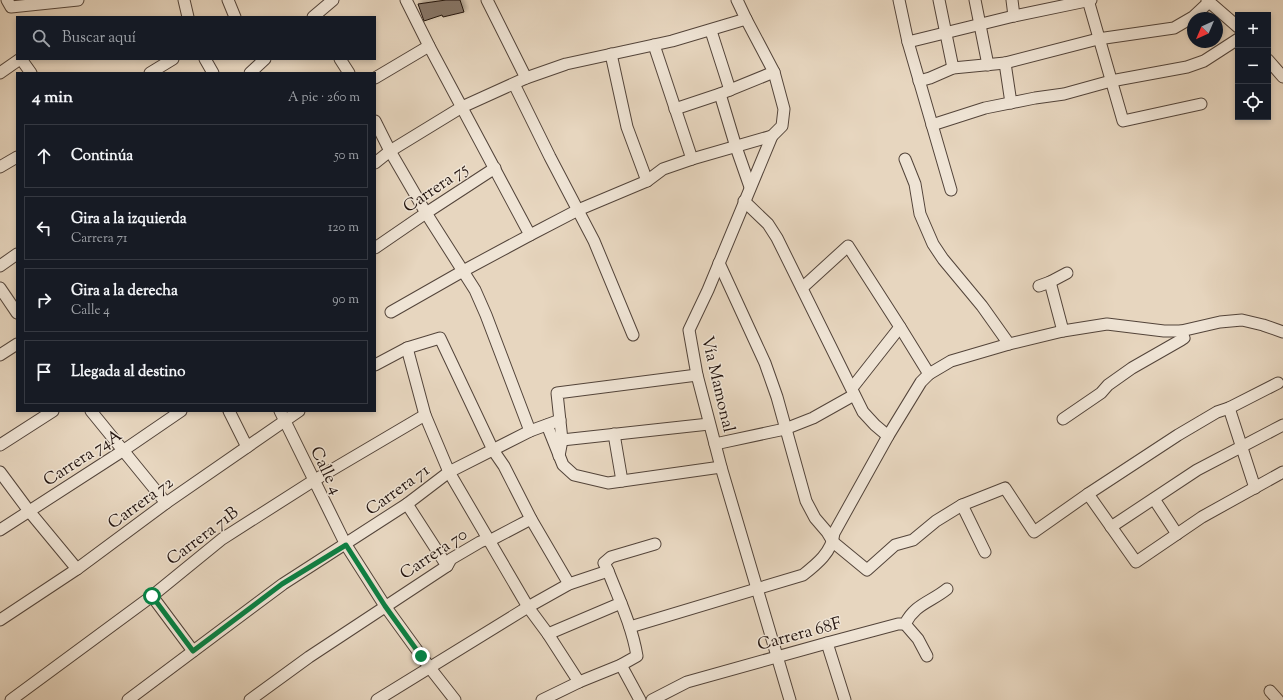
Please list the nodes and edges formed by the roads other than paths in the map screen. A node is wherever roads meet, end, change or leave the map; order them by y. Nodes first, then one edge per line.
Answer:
1 (78, 0) edge
2 (184, 0) edge
3 (228, 0) edge
4 (333, 0) edge
5 (406, 0) edge
6 (488, 0) edge
7 (738, 0) edge
8 (899, 0) edge
9 (939, 0) edge
10 (975, 0) edge
11 (1012, 0) edge
12 (1089, 0) edge
13 (1208, 1) edge
14 (9, 4) edge
15 (188, 16) edge
16 (235, 16) edge
17 (315, 16) edge
18 (1014, 16) junction
19 (746, 19) junction
20 (1235, 24) edge
21 (979, 25) junction
22 (711, 31) junction
23 (944, 33) junction
24 (1098, 39) junction
25 (1235, 41) edge
26 (908, 42) junction
27 (654, 45) junction
28 (429, 46) junction
29 (611, 54) junction
30 (20, 60) edge
31 (22, 60) edge
32 (171, 60) edge
33 (206, 60) edge
34 (264, 60) edge
35 (341, 60) edge
36 (1006, 63) junction
37 (1271, 63) edge
38 (988, 65) junction
39 (254, 68) edge
40 (953, 68) junction
41 (30, 72) edge
42 (152, 72) edge
43 (212, 72) edge
44 (348, 72) edge
45 (774, 72) junction
46 (0, 73) edge
47 (376, 77) edge
48 (1283, 77) edge
49 (526, 78) junction
50 (919, 81) junction
51 (1111, 81) junction
52 (514, 84) junction
53 (725, 92) junction
54 (1011, 103) junction
55 (1201, 104) dead end
56 (462, 108) junction
57 (675, 109) junction
58 (376, 123) edge
59 (932, 125) junction
60 (772, 136) junction
61 (736, 147) junction
62 (390, 151) junction
63 (16, 158) edge
64 (692, 159) junction
65 (904, 159) dead end
66 (376, 162) edge
67 (0, 167) edge
68 (495, 168) junction
69 (647, 181) junction
70 (750, 187) junction
71 (952, 190) dead end
72 (744, 201) junction
73 (578, 210) junction
74 (426, 212) junction
75 (530, 235) junction
76 (376, 247) edge
77 (16, 255) edge
78 (719, 262) junction
79 (0, 266) edge
80 (463, 271) junction
81 (1067, 273) dead end
82 (1050, 282) junction
83 (1039, 286) dead end
84 (0, 288) edge
85 (802, 288) junction
86 (16, 312) edge
87 (391, 312) dead end
88 (900, 327) junction
89 (1181, 331) junction
90 (1064, 332) junction
91 (1283, 332) edge
92 (633, 336) dead end
93 (1009, 344) junction
94 (16, 345) edge
95 (407, 348) junction
96 (0, 355) edge
97 (376, 364) edge
98 (929, 374) junction
99 (697, 375) junction
100 (1278, 383) dead end
101 (853, 392) junction
102 (1229, 408) junction
103 (51, 412) edge
104 (92, 412) edge
105 (180, 412) edge
106 (230, 412) edge
107 (296, 412) edge
108 (425, 415) junction
109 (282, 416) edge
110 (1063, 419) dead end
111 (560, 420) junction
112 (709, 424) junction
113 (546, 425) junction
114 (1283, 426) edge
115 (785, 429) junction
116 (530, 431) junction
117 (614, 434) junction
118 (888, 436) junction
119 (562, 440) junction
120 (715, 444) junction
121 (0, 445) edge
122 (248, 446) junction
123 (1241, 447) junction
124 (124, 450) junction
125 (493, 450) junction
126 (559, 456) junction
127 (721, 467) junction
128 (0, 472) edge
129 (449, 472) junction
130 (1283, 472) edge
131 (313, 480) junction
132 (622, 480) junction
133 (1255, 488) junction
134 (1088, 494) junction
135 (1154, 498) junction
136 (166, 504) junction
137 (407, 504) junction
138 (962, 505) junction
139 (29, 511) junction
140 (531, 519) junction
141 (1111, 527) junction
142 (0, 530) edge
143 (1177, 534) junction
144 (489, 541) junction
145 (833, 542) junction
146 (655, 544) dead end
147 (346, 545) junction
148 (985, 552) dead end
149 (447, 566) junction
150 (77, 570) junction
151 (608, 571) junction
152 (569, 584) junction
153 (947, 589) dead end
154 (757, 590) junction
155 (152, 596) junction
156 (621, 603) junction
157 (385, 606) junction
158 (528, 607) junction
159 (0, 620) edge
160 (905, 624) junction
161 (630, 627) junction
162 (548, 634) junction
163 (827, 643) junction
164 (193, 651) junction
165 (927, 656) dead end
166 (778, 657) junction
167 (621, 665) junction
168 (430, 668) junction
169 (579, 682) junction
170 (1270, 691) dead end
171 (257, 698) edge
172 (11, 700) edge
173 (128, 700) edge
174 (377, 700) edge
175 (456, 700) edge
176 (542, 700) edge
177 (640, 700) edge
178 (652, 700) edge
179 (790, 700) edge
180 (845, 700) edge
181 (1278, 700) edge

1 - 14 street
2 - 15 street
3 - 16 street
4 - 17 street
5 - 28 street
6 - 49 street
7 - 19 street, Vía Mamonal
8 - 26 street
9 - 23 street
10 - 21 street
11 - 18 street
12 - 18 street
12 - 24 street
13 - 20 street
13 - 24 street
18 - 21 street
19 - 22 street
19 - 45 street, Vía Mamonal
21 - 23 street
21 - 38 street
22 - 27 street
22 - 53 street
23 - 26 street
23 - 40 street
24 - 36 street
24 - 51 street
25 - 51 street
26 - 50 street
27 - 29 street
27 - 57 street
28 - 47 street
28 - 56 street
29 - 49 street
29 - 69 street
30 - 46 street
31 - 41 street
32 - 42 street
33 - 43 street
34 - 39 street
35 - 44 street
36 - 38 street
36 - 54 street
37 - 48 street
38 - 40 street
40 - 50 street
45 - 53 street
45 - 60 street, Vía Mamonal
49 - 52 street
50 - 59 street
51 - 54 street
51 - 55 street
52 - 56 street
52 - 73 street
53 - 57 street
53 - 61 street
54 - 59 street
56 - 62 street
56 - 68 street
57 - 64 street
58 - 62 street
59 - 71 street
60 - 61 street
60 - 70 street, Vía Mamonal
61 - 64 street
61 - 70 street
62 - 66 street
62 - 74 street
63 - 67 street
64 - 69 street
65 - 93 street
68 - 74 street, Carrera 75
68 - 75 street
69 - 73 street
70 - 72 street, Vía Mamonal
72 - 78 street, Vía Mamonal
72 - 85 street
73 - 75 street
73 - 92 street
74 - 76 street, Carrera 75
74 - 80 street
75 - 80 street
77 - 79 street
78 - 99 street, Vía Mamonal
78 - 115 street
80 - 87 street
80 - 116 street
81 - 82 street
82 - 83 street
82 - 90 street
84 - 86 street
85 - 88 street
85 - 101 street
88 - 98 street
88 - 101 street
89 - 90 street
89 - 91 street
89 - 110 street
90 - 93 street
93 - 98 street
94 - 96 street
95 - 97 street
95 - 108 street
95 - 125 street
98 - 118 street
99 - 111 street
99 - 112 street, Vía Mamonal
100 - 102 street
101 - 115 street
101 - 118 street
102 - 123 street
102 - 134 street
103 - 121 street
104 - 124 street
105 - 124 street, Carrera 74A
106 - 122 street
107 - 109 street, Carrera 72
108 - 129 street
108 - 131 street, Carrera 71B
109 - 122 street, Carrera 72
109 - 131 street, Calle 4
111 - 113 street, Carrera 71
111 - 119 street
112 - 117 street
112 - 120 street, Vía Mamonal
113 - 116 street, Carrera 71
113 - 126 street
114 - 123 street
115 - 120 street
115 - 145 street
116 - 125 street, Carrera 71
117 - 119 street
117 - 132 street
118 - 145 street
119 - 126 street
120 - 127 street, Vía Mamonal
122 - 136 street, Carrera 72
123 - 133 street
123 - 135 street
124 - 136 street
124 - 139 street, Carrera 74A
125 - 129 street, Carrera 71
125 - 140 street
126 - 132 street
127 - 132 street
127 - 154 street, Vía Mamonal
128 - 139 street
129 - 137 street, Carrera 71
129 - 144 street
130 - 133 street
131 - 147 street, Calle 4
131 - 155 street, Carrera 71B
133 - 143 street
134 - 138 street
134 - 141 street
135 - 141 street
135 - 143 street
136 - 150 street, Carrera 72
137 - 147 street, Carrera 71
137 - 149 street
138 - 145 street
138 - 148 street
139 - 142 street, Carrera 74A
139 - 150 street
140 - 144 street, Carrera 70
140 - 152 street
141 - 143 street
144 - 149 street, Carrera 70
144 - 158 street
145 - 154 street
146 - 151 street
147 - 157 street, Calle 4
147 - 164 street, Carrera 71
149 - 157 street, Carrera 70
150 - 159 street, Carrera 72
151 - 152 street
151 - 156 street
152 - 158 street
153 - 160 street
154 - 161 street
154 - 166 street, Vía Mamonal
155 - 164 street
155 - 172 street, Carrera 71B
156 - 161 street
156 - 162 street
157 - 168 street, Calle 4
157 - 171 street, Carrera 70
158 - 162 street
158 - 168 street
160 - 163 street, Carrera 68F
160 - 165 street
161 - 167 street
162 - 169 street
163 - 166 street, Carrera 68F
163 - 180 street
164 - 173 street, Carrera 71
166 - 178 street, Carrera 68F
166 - 179 street, Vía Mamonal
167 - 169 street
167 - 177 street
168 - 174 street
168 - 175 street, Calle 4
169 - 176 street
170 - 181 street

